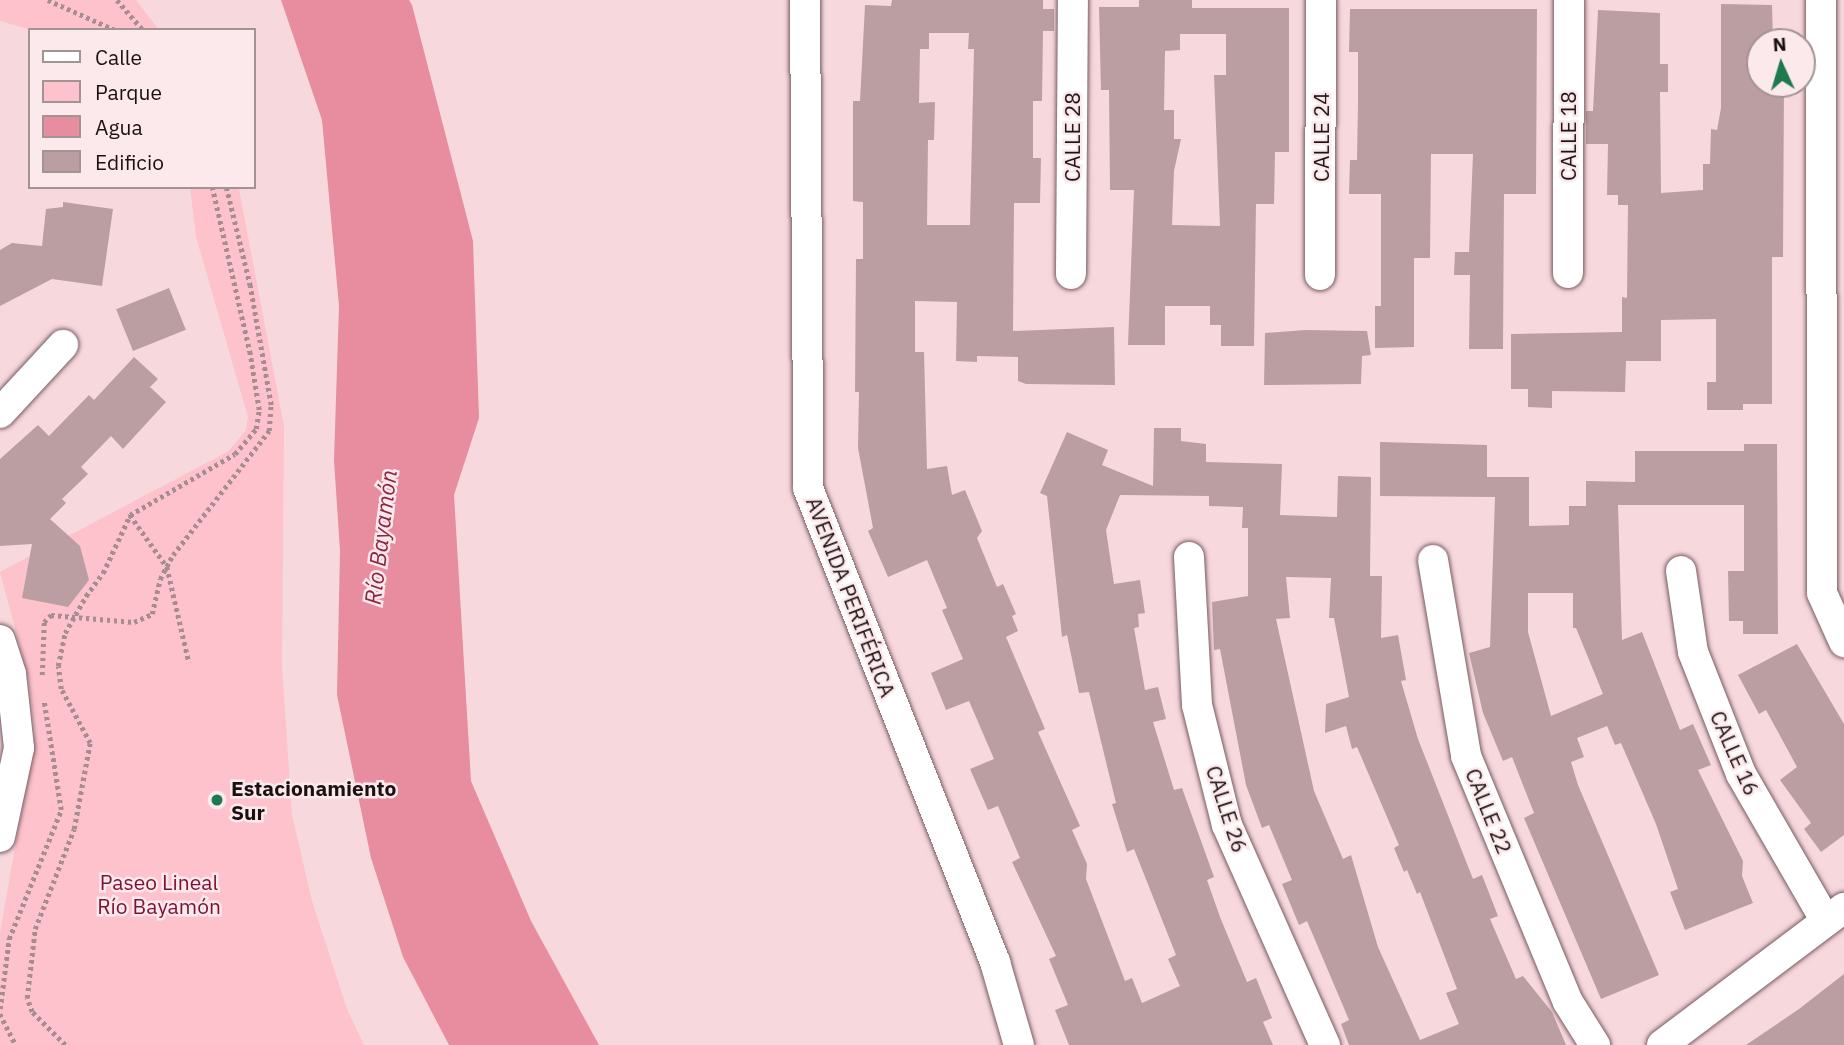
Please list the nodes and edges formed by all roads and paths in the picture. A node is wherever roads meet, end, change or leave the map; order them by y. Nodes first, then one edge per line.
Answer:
1 (48, 0) edge
2 (117, 0) edge
3 (805, 0) edge
4 (1073, 0) edge
5 (1321, 0) edge
6 (1569, 0) edge
7 (1821, 0) edge
8 (111, 28) edge
9 (141, 28) edge
10 (212, 189) edge
11 (226, 189) edge
12 (1568, 273) dead end
13 (1071, 274) dead end
14 (1320, 275) dead end
15 (64, 345) dead end
16 (0, 413) edge
17 (130, 515) junction
18 (1189, 557) dead end
19 (1433, 559) dead end
20 (167, 567) junction
21 (1681, 571) dead end
22 (0, 640) edge
23 (1844, 642) edge
24 (189, 662) dead end
25 (42, 680) dead end
26 (44, 696) dead end
27 (0, 837) edge
28 (1835, 914) edge
29 (0, 1012) edge
30 (16, 1045) edge
31 (65, 1045) edge
32 (1019, 1045) edge
33 (1325, 1045) edge
34 (1595, 1045) edge
35 (1662, 1045) edge

1 - 8 path
2 - 9 path
3 - 32 street, AVENIDA PERIFÉRICA
4 - 13 street, CALLE 28
5 - 14 street, CALLE 24
6 - 12 street, CALLE 18
7 - 23 street
10 - 17 path
11 - 20 path
15 - 16 street
17 - 20 path
17 - 31 path, bridge
18 - 33 street, CALLE 26
19 - 34 street, CALLE 22
20 - 24 path
20 - 25 path
21 - 28 street, CALLE 16
22 - 27 street
26 - 29 path
28 - 35 street
29 - 30 path

